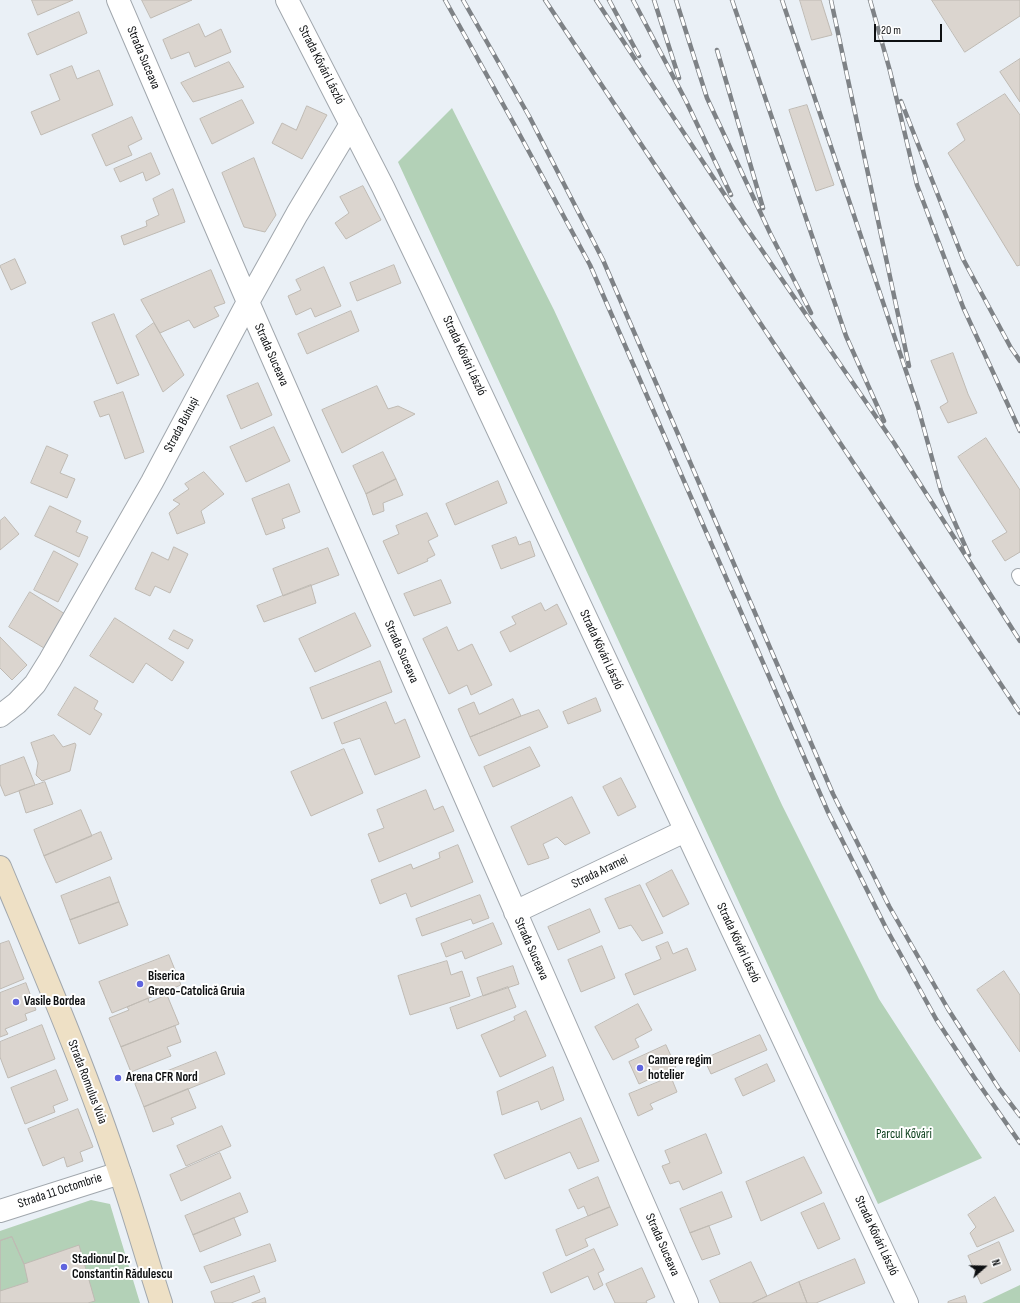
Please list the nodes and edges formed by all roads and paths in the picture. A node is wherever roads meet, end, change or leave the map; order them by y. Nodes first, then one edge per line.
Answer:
1 (118, 0) edge
2 (287, 0) edge
3 (351, 124) junction
4 (248, 302) junction
5 (0, 716) edge
6 (685, 831) junction
7 (0, 867) edge
8 (515, 912) junction
9 (120, 1173) junction
10 (0, 1211) edge
11 (161, 1303) edge
12 (687, 1303) edge
13 (907, 1303) edge

1 - 4 street, Strada Suceava
2 - 3 street, Strada Kővári László
3 - 4 street, Strada Buhuși
3 - 6 street, Strada Kővári László
4 - 5 street, Strada Buhuși
4 - 8 street, Strada Suceava
6 - 8 street, Strada Aramei
6 - 13 street, Strada Kővári László
7 - 9 street, Strada Romulus Vuia
8 - 12 street, Strada Suceava
9 - 10 street, Strada 11 Octombrie
9 - 11 street, Strada Romulus Vuia

